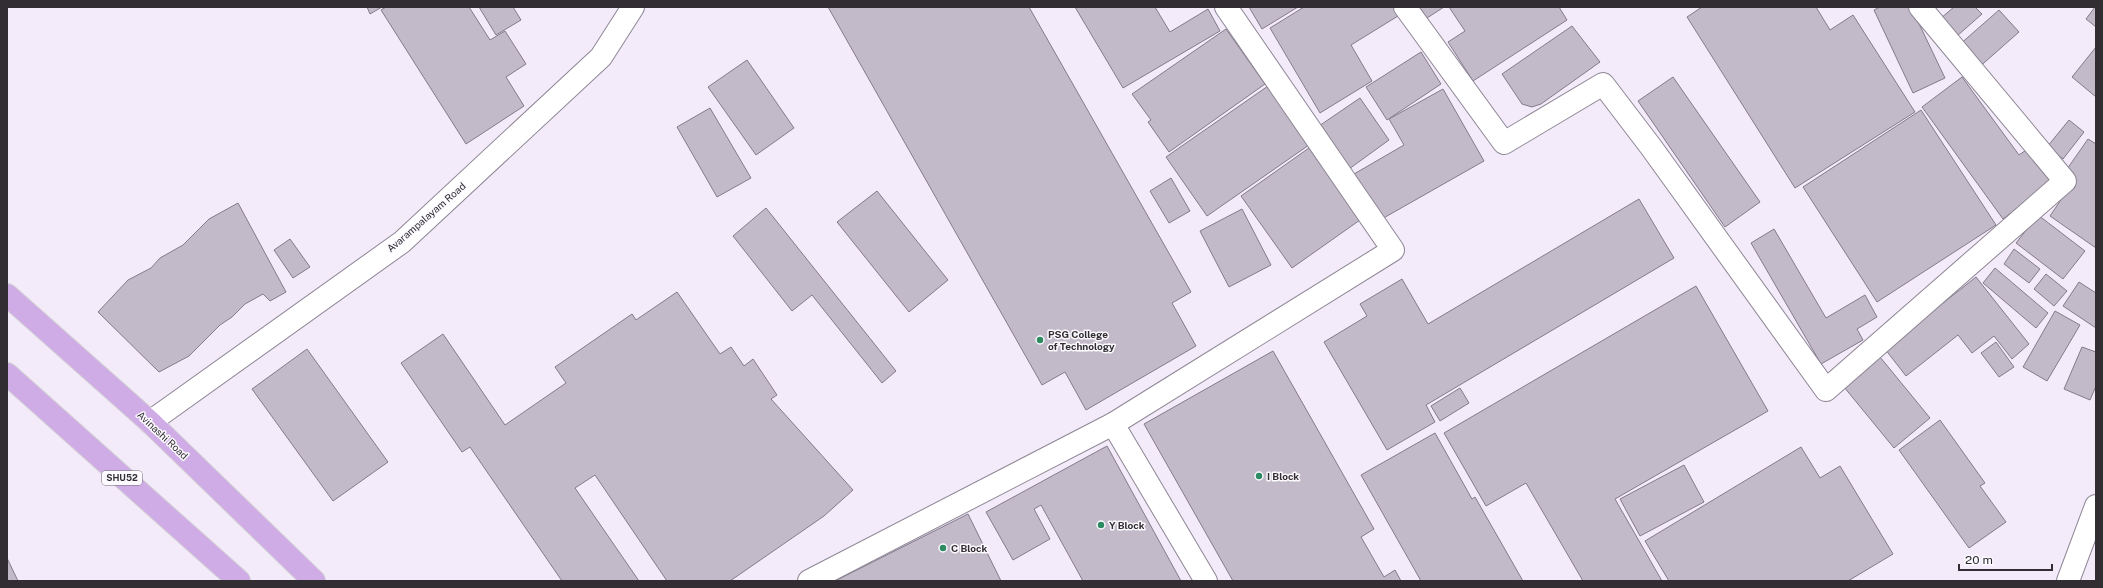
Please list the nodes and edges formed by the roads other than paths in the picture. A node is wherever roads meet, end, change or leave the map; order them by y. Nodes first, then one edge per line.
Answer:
1 (633, 7) edge
2 (1226, 7) edge
3 (1405, 7) edge
4 (1920, 7) edge
5 (7, 295) edge
6 (7, 374) edge
7 (150, 422) junction
8 (1113, 424) junction
9 (2096, 506) edge
10 (239, 581) edge
11 (314, 581) edge
12 (809, 581) edge
13 (1206, 581) edge
14 (2068, 581) edge

1 - 7 street, Avarampalayam Road
2 - 8 street
3 - 4 street
5 - 7 main road, Avinashi Road
6 - 10 main road, SHU52
7 - 11 main road, Avinashi Road
8 - 12 street
8 - 13 street
9 - 14 street

